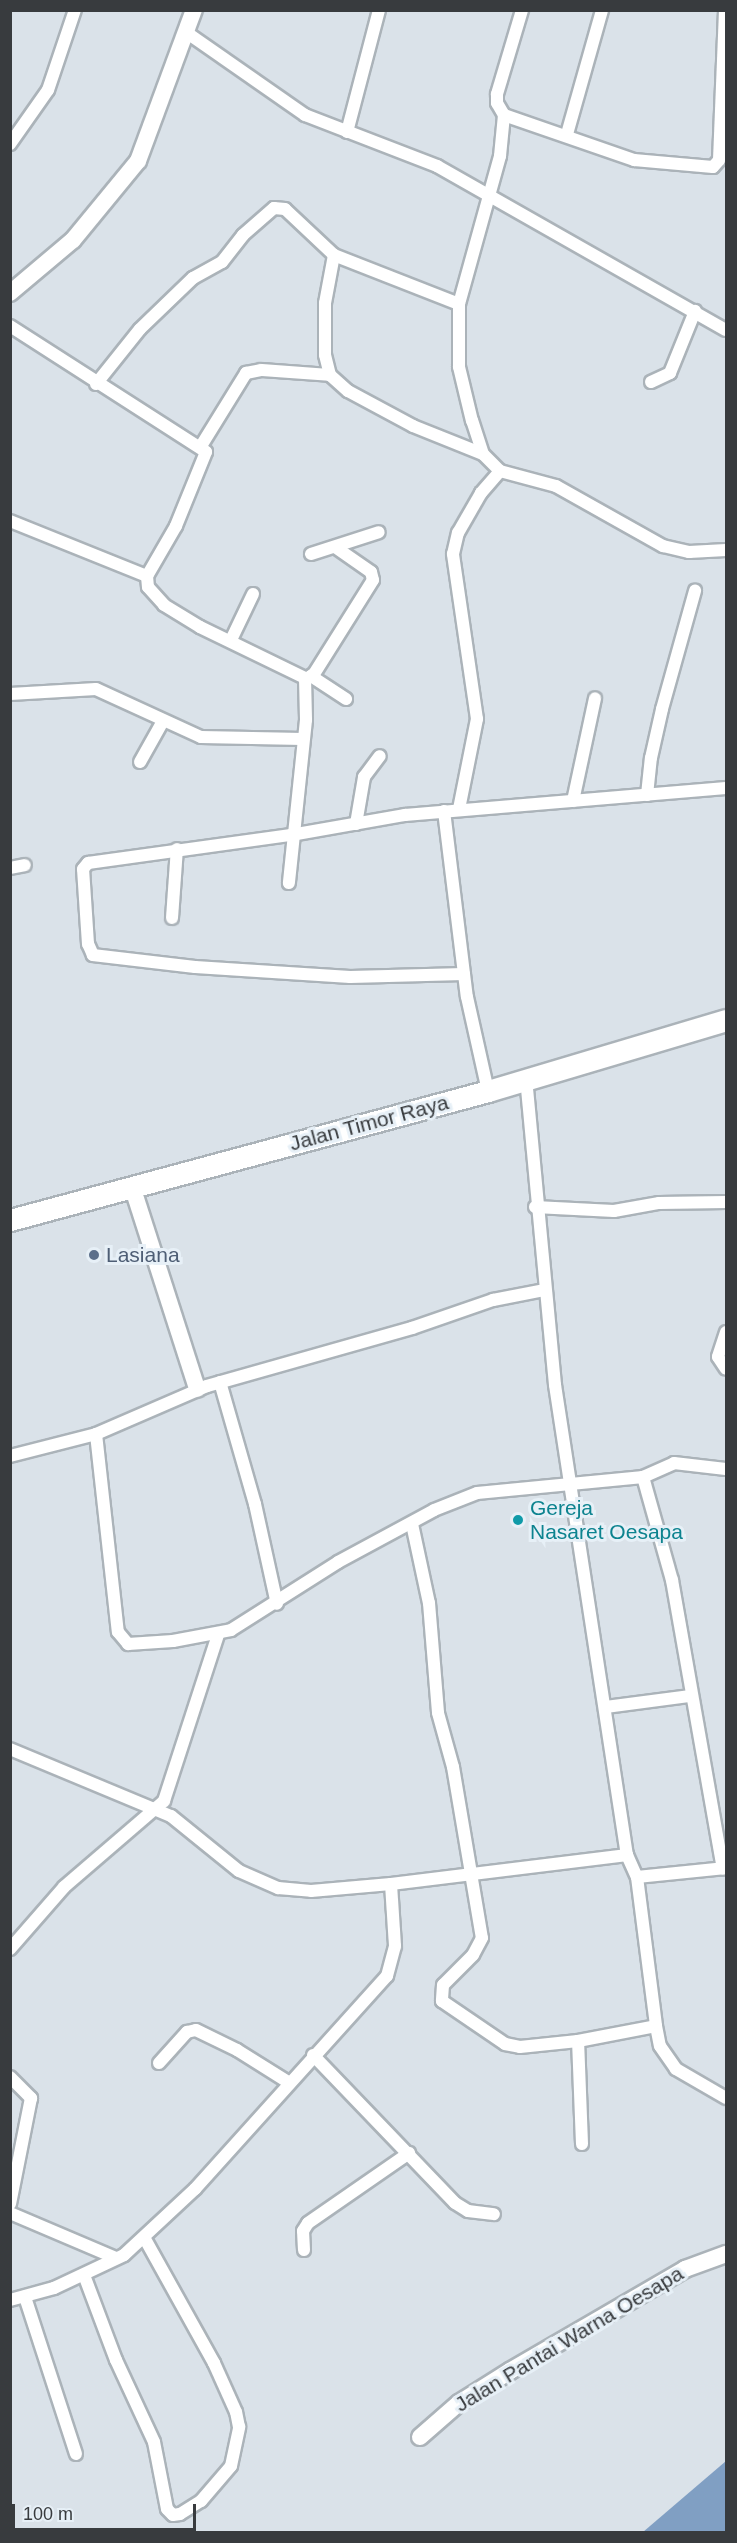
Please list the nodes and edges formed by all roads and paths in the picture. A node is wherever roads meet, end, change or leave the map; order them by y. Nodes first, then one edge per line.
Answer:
1 (75, 10) edge
2 (194, 10) edge
3 (379, 10) edge
4 (522, 10) edge
5 (602, 10) edge
6 (725, 10) edge
7 (186, 32) junction
8 (724, 56) edge
9 (504, 115) junction
10 (347, 132) junction
11 (567, 134) junction
12 (10, 144) edge
13 (490, 197) junction
14 (334, 255) junction
15 (10, 293) edge
16 (459, 304) junction
17 (694, 311) junction
18 (10, 326) edge
19 (726, 330) edge
20 (330, 375) junction
21 (651, 382) dead end
22 (96, 384) junction
23 (201, 446) junction
24 (483, 454) junction
25 (500, 471) junction
26 (10, 521) edge
27 (379, 532) dead end
28 (335, 547) junction
29 (726, 550) edge
30 (311, 554) dead end
31 (147, 576) junction
32 (695, 591) dead end
33 (253, 594) dead end
34 (231, 640) junction
35 (308, 678) junction
36 (10, 694) edge
37 (595, 698) dead end
38 (346, 699) dead end
39 (163, 721) junction
40 (303, 739) junction
41 (380, 756) dead end
42 (140, 762) dead end
43 (726, 788) edge
44 (647, 795) junction
45 (573, 801) junction
46 (459, 809) junction
47 (444, 811) junction
48 (356, 824) junction
49 (291, 835) junction
50 (177, 849) junction
51 (25, 865) dead end
52 (10, 868) edge
53 (289, 883) dead end
54 (172, 918) dead end
55 (464, 974) junction
56 (726, 1020) edge
57 (526, 1078) junction
58 (488, 1091) junction
59 (132, 1186) junction
60 (726, 1202) edge
61 (536, 1207) junction
62 (10, 1220) edge
63 (545, 1290) junction
64 (726, 1332) edge
65 (726, 1369) edge
66 (220, 1383) junction
67 (197, 1389) junction
68 (96, 1434) junction
69 (10, 1456) edge
70 (726, 1469) edge
71 (643, 1477) junction
72 (569, 1484) junction
73 (412, 1524) junction
74 (277, 1604) junction
75 (218, 1635) junction
76 (690, 1696) junction
77 (606, 1707) junction
78 (10, 1749) edge
79 (156, 1810) junction
80 (627, 1855) junction
81 (724, 1869) edge
82 (469, 1875) junction
83 (637, 1877) junction
84 (391, 1884) junction
85 (10, 1949) edge
86 (656, 2026) junction
87 (578, 2041) junction
88 (313, 2055) junction
89 (159, 2063) dead end
90 (10, 2078) edge
91 (288, 2082) junction
92 (726, 2098) edge
93 (582, 2144) dead end
94 (409, 2153) junction
95 (10, 2204) edge
96 (10, 2213) edge
97 (494, 2214) dead end
98 (145, 2239) junction
99 (304, 2250) dead end
100 (726, 2254) edge
101 (116, 2258) junction
102 (84, 2275) junction
103 (25, 2297) junction
104 (10, 2300) edge
105 (420, 2438) dead end
106 (76, 2454) dead end

1 - 12 street
2 - 7 street
3 - 10 street
4 - 9 street
5 - 11 street
6 - 8 street
7 - 10 street
7 - 15 street
8 - 11 street
9 - 11 street
9 - 13 street
10 - 13 street
13 - 16 street
13 - 17 street
14 - 16 street
14 - 20 street
14 - 22 street
16 - 24 street
17 - 19 street
17 - 21 street
18 - 22 street
20 - 23 street
20 - 24 street
22 - 23 street
23 - 31 street
24 - 25 street
25 - 29 street
25 - 46 street
26 - 31 street
27 - 28 street
28 - 30 street
28 - 35 street
31 - 34 street
32 - 44 street
33 - 34 street
34 - 35 street
35 - 38 street
35 - 40 street
36 - 39 street
37 - 45 street
39 - 40 street
39 - 42 street
40 - 49 street
41 - 48 street
43 - 44 street
44 - 45 street
45 - 46 street
46 - 47 street
47 - 48 street
47 - 55 street
48 - 49 street
49 - 50 street
49 - 53 street
50 - 54 street
50 - 55 street
51 - 52 street
55 - 58 street
56 - 57 highway, Jalan Timor Raya
57 - 58 highway, Jalan Timor Raya
57 - 61 street
58 - 59 highway, Jalan Timor Raya
59 - 62 highway, Jalan Timor Raya
59 - 67 street
60 - 61 street
61 - 63 street
63 - 66 street
63 - 72 street
64 - 65 street
66 - 67 street
66 - 74 street
67 - 68 street
68 - 69 street
68 - 75 street
70 - 71 street
71 - 72 street
71 - 76 street
72 - 73 street
72 - 77 street
73 - 74 street
73 - 82 street
74 - 75 street
75 - 79 street
76 - 77 street
76 - 81 street
77 - 80 street
78 - 79 street
79 - 84 street
79 - 85 street
80 - 82 street
80 - 83 street
81 - 83 street
82 - 84 street
82 - 87 street
83 - 86 street
84 - 88 street
86 - 87 street
86 - 92 street
87 - 93 street
88 - 91 street
88 - 94 street
89 - 91 street
90 - 95 street
91 - 98 street
94 - 97 street
94 - 99 street
96 - 101 street
98 - 101 street
98 - 102 street
100 - 105 street, Jalan Pantai Warna Oesapa
101 - 102 street
102 - 103 street
103 - 104 street
103 - 106 street

